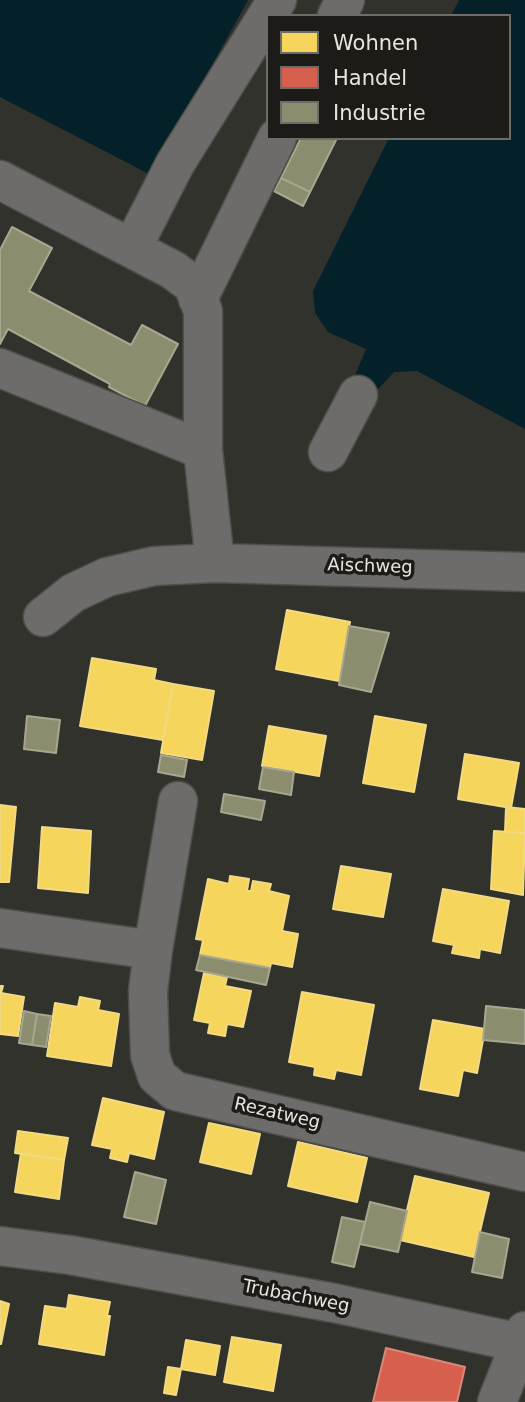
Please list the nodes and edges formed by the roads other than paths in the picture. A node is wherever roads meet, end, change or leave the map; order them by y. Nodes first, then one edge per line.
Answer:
1 (266, 16) edge
2 (276, 140) edge
3 (0, 180) edge
4 (132, 248) junction
5 (198, 299) junction
6 (0, 368) edge
7 (358, 395) dead end
8 (203, 450) junction
9 (328, 452) dead end
10 (215, 563) junction
11 (525, 572) edge
12 (43, 617) dead end
13 (178, 801) dead end
14 (0, 928) edge
15 (153, 950) junction
16 (525, 1172) edge
17 (0, 1246) edge
18 (523, 1337) edge
19 (497, 1402) edge

1 - 4 street
2 - 5 street
3 - 4 street
4 - 5 street
5 - 8 street
6 - 8 street
7 - 9 street
8 - 10 street
10 - 11 street, Aischweg
10 - 12 street, Aischweg
13 - 15 street, Rezatweg
14 - 15 street
15 - 16 street, Rezatweg
17 - 18 street, Trubachweg
18 - 19 street, Trubachweg

